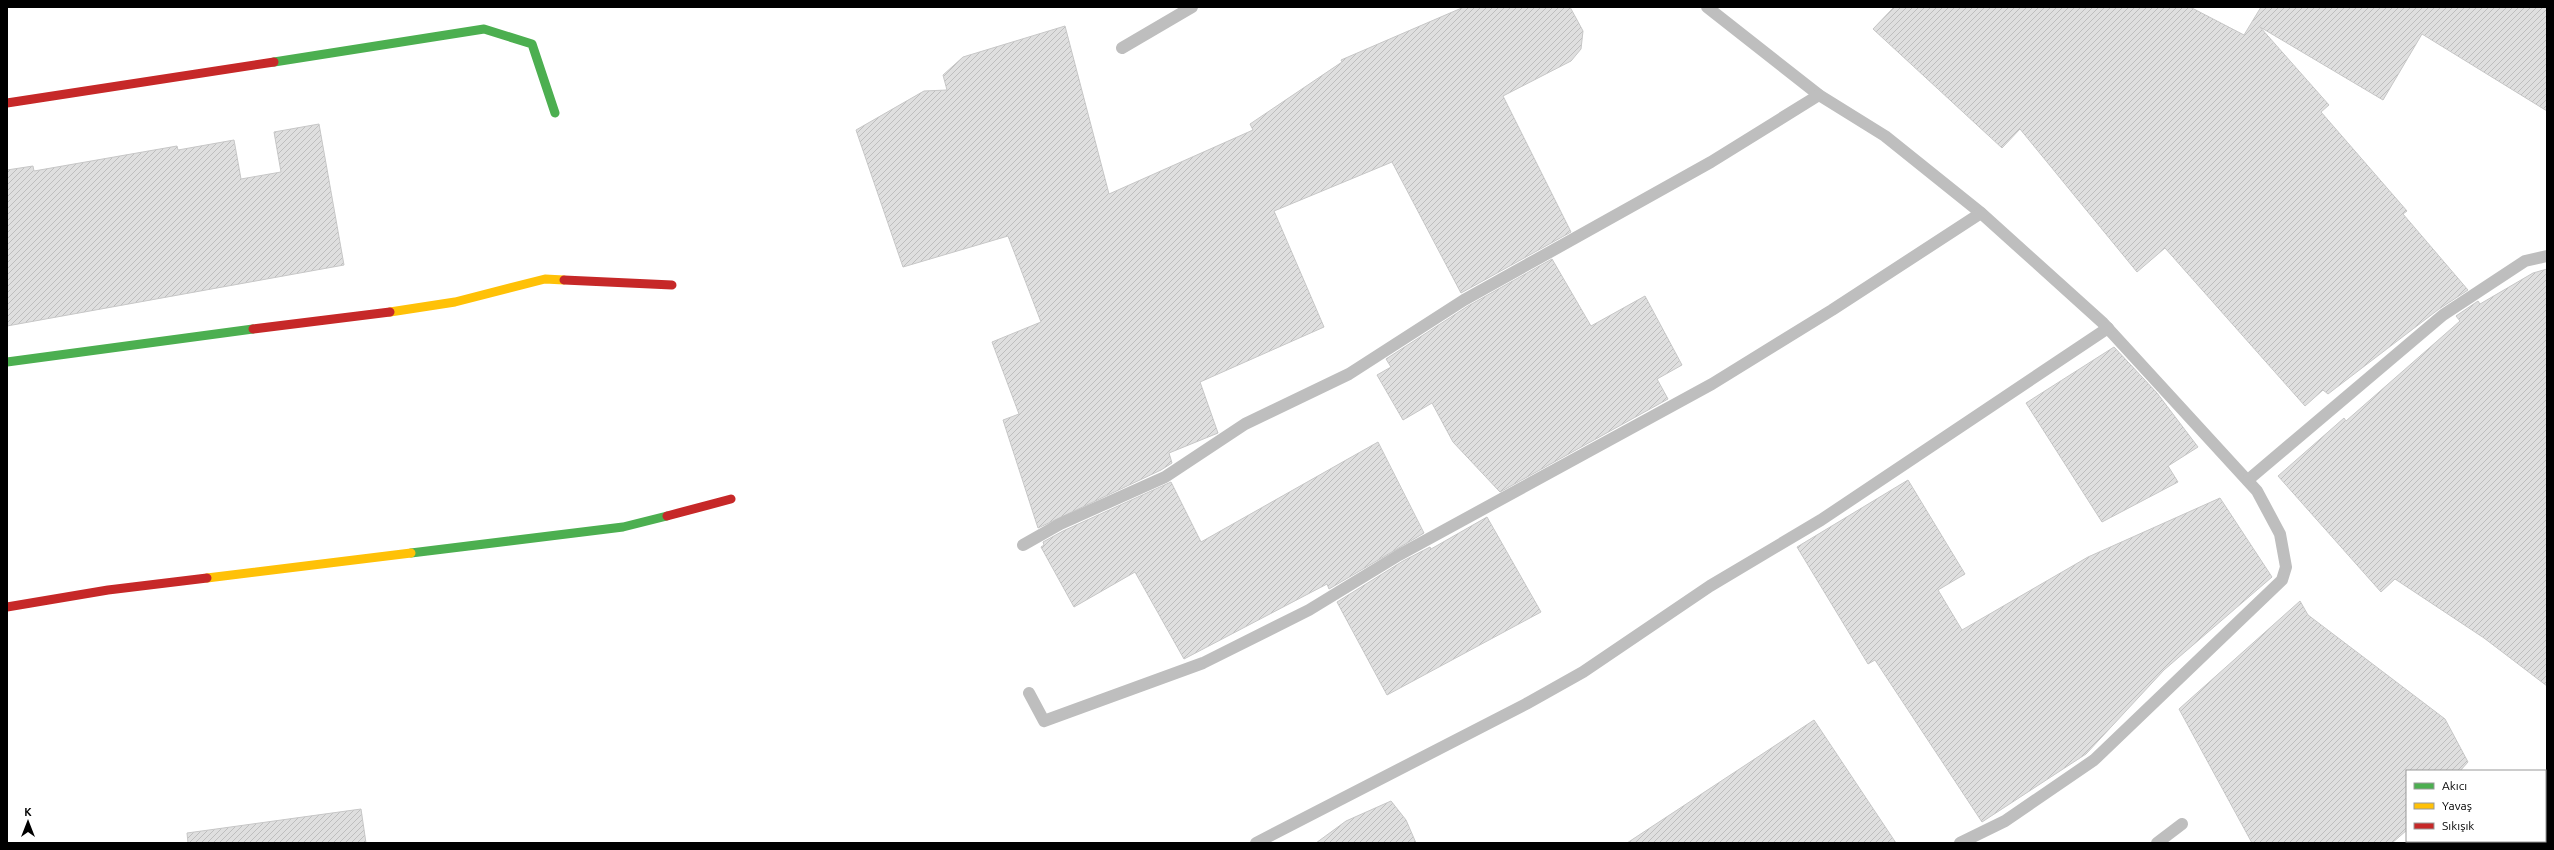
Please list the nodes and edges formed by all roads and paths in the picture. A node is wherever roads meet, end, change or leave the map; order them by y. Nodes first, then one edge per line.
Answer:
1 (1192, 7) edge
2 (1707, 7) edge
3 (1122, 48) dead end
4 (1819, 95) junction
5 (7, 103) edge
6 (555, 113) dead end
7 (1981, 213) junction
8 (2547, 256) edge
9 (672, 285) dead end
10 (2108, 328) junction
11 (7, 362) edge
12 (2248, 480) junction
13 (731, 499) dead end
14 (1023, 546) dead end
15 (7, 607) edge
16 (1029, 693) dead end
17 (2182, 824) dead end
18 (1256, 843) edge
19 (1960, 843) edge
20 (2157, 843) edge

1 - 3 lane
2 - 4 lane
4 - 7 lane
4 - 14 lane
5 - 6 street
7 - 10 lane
7 - 16 lane
8 - 12 lane
9 - 11 street
10 - 12 lane
10 - 18 lane
12 - 19 lane
13 - 15 street
17 - 20 lane

